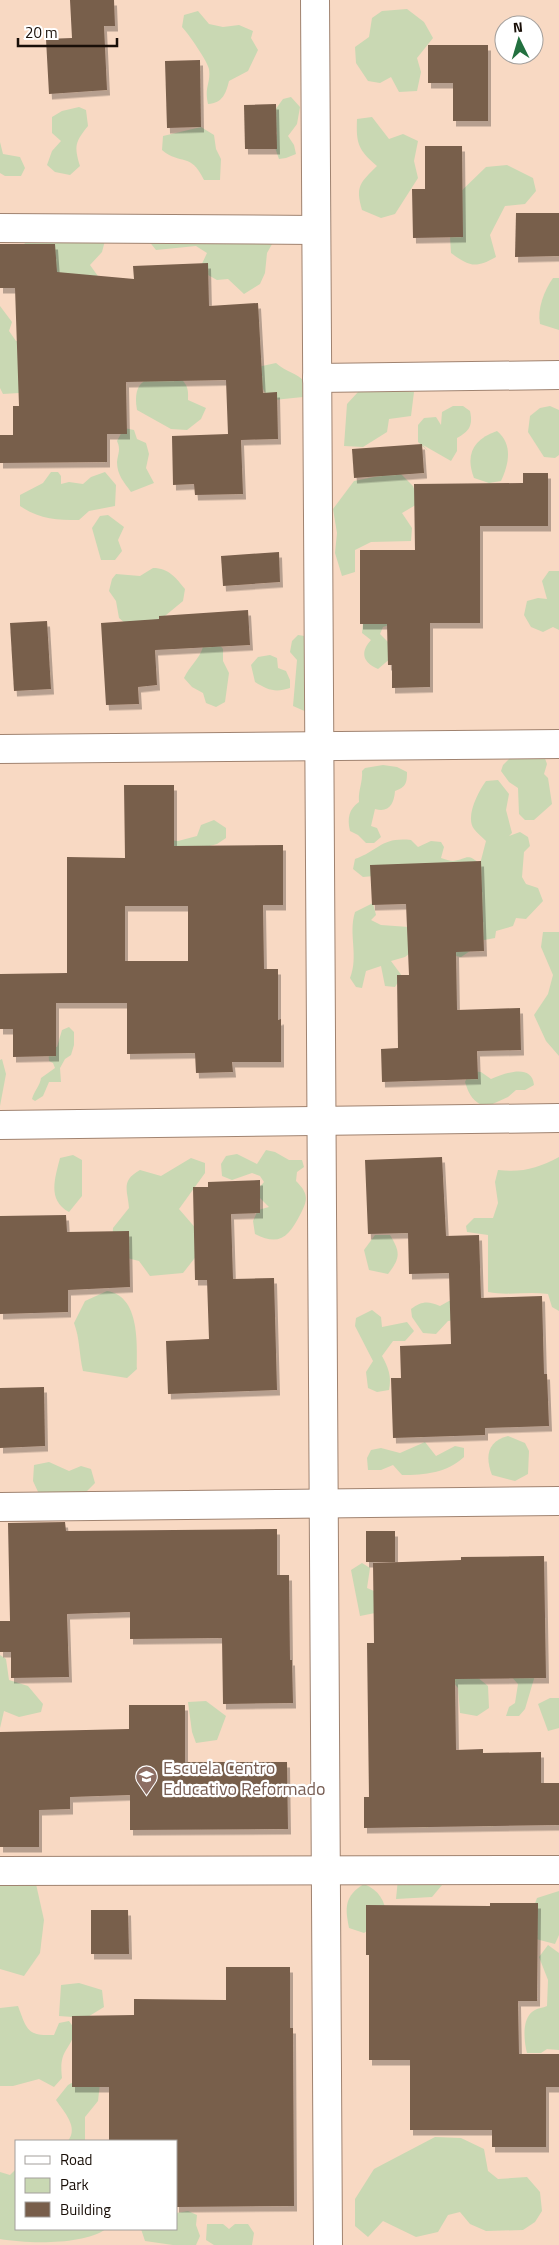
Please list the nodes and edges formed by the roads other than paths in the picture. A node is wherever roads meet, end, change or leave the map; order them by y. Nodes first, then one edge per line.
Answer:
1 (315, 0) edge
2 (0, 228) edge
3 (316, 230) junction
4 (559, 375) edge
5 (317, 378) junction
6 (559, 744) edge
7 (319, 746) junction
8 (0, 749) edge
9 (559, 1118) edge
10 (321, 1121) junction
11 (0, 1125) edge
12 (559, 1501) edge
13 (324, 1503) junction
14 (0, 1507) edge
15 (326, 1870) junction
16 (559, 1870) edge
17 (0, 1871) edge
18 (328, 2245) edge

1 - 3 street
2 - 3 street
3 - 5 street
4 - 5 street
5 - 7 street
6 - 7 street
7 - 8 street
7 - 10 street
9 - 10 street
10 - 11 street
10 - 13 street
12 - 13 street
13 - 14 street
13 - 15 street
15 - 16 street
15 - 17 street
15 - 18 street

